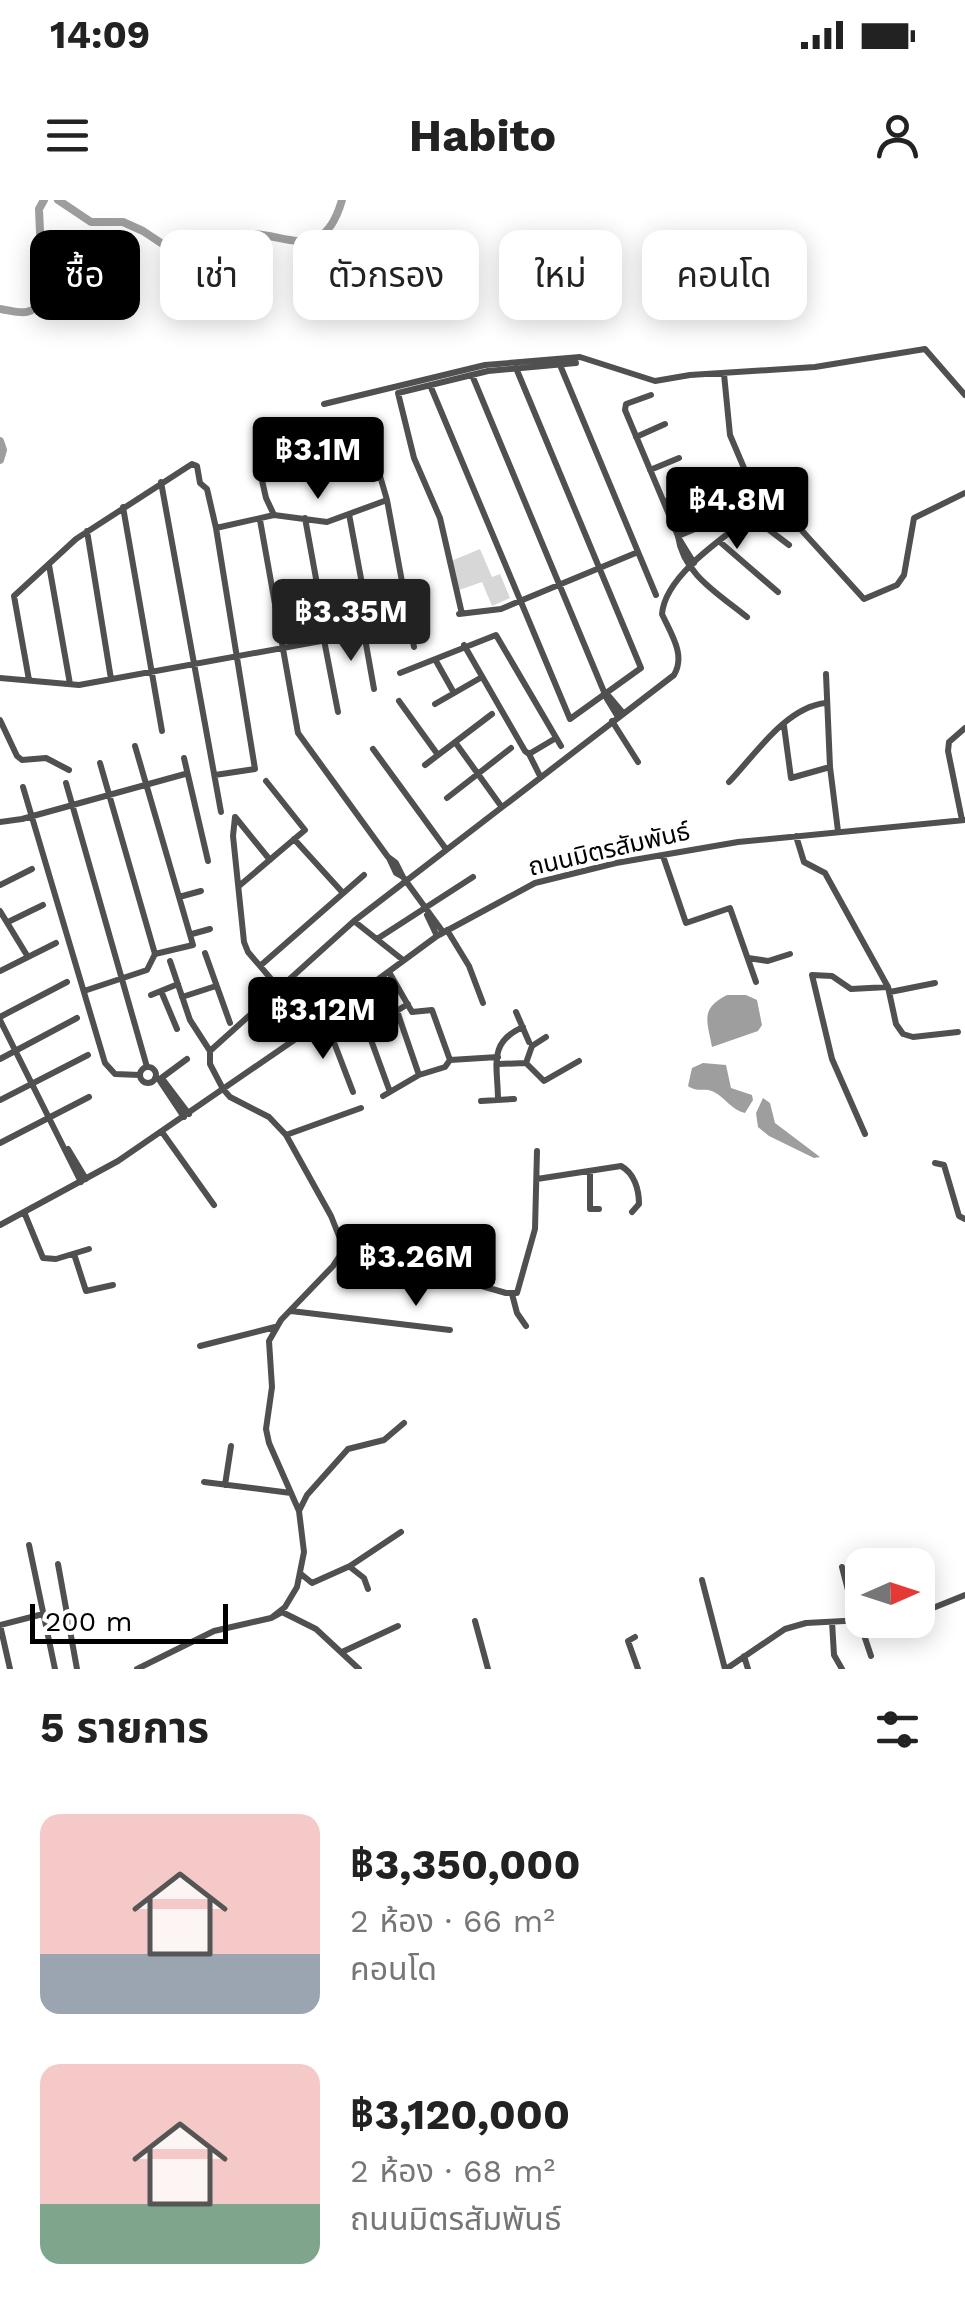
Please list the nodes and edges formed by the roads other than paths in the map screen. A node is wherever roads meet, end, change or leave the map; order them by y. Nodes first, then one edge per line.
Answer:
1 (576, 363) dead end
2 (560, 365) junction
3 (516, 368) junction
4 (724, 374) junction
5 (472, 375) junction
6 (430, 384) junction
7 (965, 394) edge
8 (651, 395) dead end
9 (324, 404) dead end
10 (666, 424) dead end
11 (636, 436) junction
12 (369, 438) dead end
13 (679, 458) dead end
14 (650, 470) junction
15 (261, 476) dead end
16 (161, 482) junction
17 (793, 482) dead end
18 (693, 490) dead end
19 (965, 492) edge
20 (387, 500) junction
21 (775, 501) junction
22 (664, 502) junction
23 (123, 507) junction
24 (761, 508) junction
25 (349, 514) junction
26 (274, 515) junction
27 (304, 518) junction
28 (752, 518) junction
29 (260, 520) junction
30 (707, 524) dead end
31 (216, 528) junction
32 (88, 531) junction
33 (678, 536) junction
34 (720, 542) junction
35 (789, 545) dead end
36 (638, 552) junction
37 (49, 564) junction
38 (691, 565) junction
39 (600, 568) junction
40 (561, 586) junction
41 (778, 592) dead end
42 (656, 595) dead end
43 (519, 603) junction
44 (747, 616) dead end
45 (409, 625) junction
46 (367, 633) junction
47 (326, 640) junction
48 (464, 645) junction
49 (282, 648) junction
50 (414, 648) dead end
51 (237, 656) junction
52 (436, 660) junction
53 (194, 664) junction
54 (153, 672) junction
55 (400, 673) dead end
56 (826, 674) dead end
57 (482, 677) junction
58 (0, 678) edge
59 (112, 679) junction
60 (29, 680) junction
61 (70, 684) junction
62 (374, 688) dead end
63 (454, 692) junction
64 (606, 693) junction
65 (399, 701) dead end
66 (825, 703) junction
67 (435, 704) dead end
68 (338, 712) dead end
69 (492, 714) dead end
70 (618, 717) junction
71 (0, 720) edge
72 (784, 725) junction
73 (965, 728) edge
74 (162, 732) dead end
75 (556, 738) junction
76 (455, 742) junction
77 (136, 746) dead end
78 (561, 746) dead end
79 (373, 748) dead end
80 (511, 748) dead end
81 (529, 754) junction
82 (438, 755) junction
83 (184, 758) dead end
84 (638, 762) dead end
85 (100, 763) dead end
86 (425, 765) dead end
87 (830, 766) junction
88 (68, 770) dead end
89 (185, 774) junction
90 (478, 774) junction
91 (215, 775) junction
92 (541, 775) junction
93 (266, 782) dead end
94 (729, 782) dead end
95 (66, 783) dead end
96 (146, 784) junction
97 (24, 787) dead end
98 (110, 795) junction
99 (446, 798) dead end
100 (73, 805) junction
101 (502, 805) junction
102 (221, 812) dead end
103 (33, 816) junction
104 (1, 820) edge
105 (964, 820) edge
106 (838, 831) junction
107 (796, 836) junction
108 (294, 839) junction
109 (446, 849) junction
110 (663, 856) junction
111 (270, 860) junction
112 (208, 861) dead end
113 (32, 869) dead end
114 (364, 875) dead end
115 (473, 877) dead end
116 (404, 878) junction
117 (0, 884) edge
118 (238, 887) junction
119 (201, 891) dead end
120 (343, 893) junction
121 (179, 897) junction
122 (43, 905) dead end
123 (425, 910) junction
124 (0, 911) edge
125 (354, 921) junction
126 (8, 922) junction
127 (210, 929) dead end
128 (442, 933) junction
129 (192, 934) junction
130 (377, 939) junction
131 (56, 943) dead end
132 (205, 953) dead end
133 (155, 954) junction
134 (790, 954) dead end
135 (28, 957) junction
136 (748, 958) junction
137 (403, 960) junction
138 (170, 961) dead end
139 (260, 966) junction
140 (0, 971) edge
141 (389, 972) junction
142 (123, 979) junction
143 (67, 982) dead end
144 (756, 982) dead end
145 (178, 984) junction
146 (935, 984) dead end
147 (216, 986) junction
148 (278, 987) junction
149 (889, 990) junction
150 (84, 991) junction
151 (161, 991) junction
152 (151, 995) dead end
153 (182, 997) junction
154 (483, 1003) dead end
155 (408, 1004) junction
156 (397, 1011) junction
157 (516, 1012) dead end
158 (77, 1018) dead end
159 (0, 1019) edge
160 (325, 1019) junction
161 (230, 1023) dead end
162 (523, 1027) junction
163 (177, 1029) dead end
164 (958, 1032) dead end
165 (546, 1037) dead end
166 (529, 1042) dead end
167 (16, 1051) junction
168 (210, 1051) junction
169 (88, 1055) dead end
170 (0, 1059) edge
171 (187, 1060) dead end
172 (450, 1060) junction
173 (498, 1061) junction
174 (580, 1061) dead end
175 (526, 1063) junction
176 (148, 1067) junction
177 (419, 1075) junction
178 (140, 1076) junction
179 (157, 1078) junction
180 (32, 1083) junction
181 (223, 1090) junction
182 (353, 1092) dead end
183 (88, 1096) dead end
184 (0, 1100) edge
185 (498, 1100) junction
186 (514, 1100) dead end
187 (481, 1102) dead end
188 (361, 1108) dead end
189 (187, 1115) junction
190 (50, 1117) junction
191 (162, 1132) junction
192 (286, 1134) junction
193 (865, 1134) dead end
194 (0, 1143) edge
195 (537, 1151) dead end
196 (936, 1163) dead end
197 (590, 1170) junction
198 (537, 1180) junction
199 (83, 1181) junction
200 (214, 1205) dead end
201 (599, 1209) dead end
202 (24, 1212) junction
203 (632, 1212) dead end
204 (965, 1219) edge
205 (0, 1225) edge
206 (89, 1250) dead end
207 (74, 1254) junction
208 (341, 1254) junction
209 (112, 1285) dead end
210 (512, 1294) junction
211 (290, 1310) junction
212 (526, 1326) dead end
213 (276, 1327) junction
214 (450, 1330) dead end
215 (200, 1346) dead end
216 (404, 1424) dead end
217 (231, 1446) dead end
218 (204, 1482) dead end
219 (225, 1485) junction
220 (292, 1493) junction
221 (299, 1511) junction
222 (401, 1532) dead end
223 (29, 1545) dead end
224 (58, 1564) dead end
225 (349, 1566) junction
226 (842, 1567) dead end
227 (301, 1574) junction
228 (845, 1576) edge
229 (702, 1580) dead end
230 (368, 1590) dead end
231 (965, 1595) edge
232 (935, 1607) edge
233 (43, 1614) junction
234 (271, 1618) junction
235 (475, 1621) dead end
236 (845, 1621) edge
237 (832, 1622) junction
238 (0, 1625) edge
239 (398, 1626) dead end
240 (635, 1637) dead end
241 (865, 1638) edge
242 (342, 1652) junction
243 (744, 1656) junction
244 (871, 1656) dead end
245 (10, 1669) edge
246 (55, 1669) edge
247 (77, 1669) edge
248 (137, 1669) edge
249 (359, 1669) edge
250 (488, 1669) edge
251 (638, 1669) edge
252 (725, 1669) edge
253 (748, 1669) edge
254 (842, 1669) edge

1 - 2 street
2 - 3 street
2 - 36 street
3 - 5 street
3 - 39 street
4 - 7 street
4 - 9 street
4 - 24 street
5 - 6 street
5 - 40 street
6 - 43 street
6 - 43 street
8 - 11 street
10 - 11 street
11 - 14 street
12 - 20 street
13 - 14 street
14 - 22 street
15 - 26 street
16 - 23 street
16 - 31 street
16 - 53 street
17 - 21 street
18 - 22 street
19 - 21 street
20 - 25 street
20 - 45 street
21 - 24 street
22 - 33 street
23 - 32 street
23 - 54 street
24 - 28 street
25 - 27 street
25 - 46 street
26 - 27 street
26 - 29 street
27 - 47 street
28 - 34 street
28 - 35 street
29 - 31 street
29 - 49 street
30 - 33 street
31 - 51 street
32 - 37 street
32 - 59 street
33 - 38 street
34 - 38 street
34 - 41 street
36 - 39 street
36 - 42 street
37 - 60 street
37 - 61 street
38 - 44 street
38 - 70 street
39 - 40 street
39 - 64 street
40 - 43 street
40 - 64 street
43 - 64 street
45 - 46 street
45 - 50 street
46 - 47 street
46 - 62 street
47 - 49 street
47 - 68 street
48 - 52 street
48 - 57 street
48 - 75 street
49 - 51 street
49 - 116 street
51 - 53 street
51 - 91 street
52 - 55 street
52 - 63 street
53 - 54 street
53 - 91 street
54 - 59 street
54 - 74 street
56 - 66 street
57 - 63 street
57 - 81 street
58 - 60 street
59 - 61 street
60 - 61 street
63 - 67 street
64 - 70 street
65 - 82 street
66 - 72 street
66 - 87 street
69 - 76 street
70 - 84 street
70 - 92 street
71 - 88 street
72 - 87 street
72 - 94 street
73 - 105 street
75 - 78 street
75 - 81 street
76 - 82 street
76 - 90 street
77 - 96 street
79 - 109 street
80 - 90 street
81 - 92 street
82 - 86 street
83 - 89 street
85 - 98 street
87 - 106 street
89 - 96 street
89 - 112 street
90 - 99 street
90 - 101 street
91 - 102 street
92 - 101 street
93 - 108 street
95 - 100 street
96 - 98 street
96 - 121 street
97 - 103 street
98 - 100 street
98 - 133 street
100 - 103 street
100 - 142 street
101 - 109 street
103 - 104 street
103 - 150 street
105 - 106 street, ถนนมิตรสัมพันธ์
106 - 107 street, ถนนมิตรสัมพันธ์
107 - 110 street, ถนนมิตรสัมพันธ์
107 - 149 street
108 - 111 street
108 - 120 street
109 - 116 street
110 - 128 street, ถนนมิตรสัมพันธ์
110 - 136 street
111 - 118 street
111 - 118 street
113 - 117 street
114 - 120 street
115 - 123 street
116 - 123 street
116 - 125 street
118 - 139 street
119 - 121 street
120 - 139 street
121 - 129 street
122 - 126 street
123 - 128 street
123 - 130 street
124 - 126 street
125 - 130 street
125 - 148 street
126 - 135 street
127 - 129 street
128 - 137 street, ถนนมิตรสัมพันธ์
128 - 154 street
129 - 133 street
130 - 137 street
131 - 135 street
132 - 147 street
133 - 142 street
134 - 136 street
135 - 140 street
136 - 144 street
137 - 141 street, ถนนมิตรสัมพันธ์
138 - 145 street
139 - 148 street
141 - 155 street
141 - 160 street, ถนนมิตรสัมพันธ์
142 - 150 street
142 - 176 street
143 - 159 street
145 - 151 street
145 - 153 street
146 - 149 street
147 - 153 street
147 - 161 street
148 - 168 street
149 - 164 street
149 - 193 street
150 - 178 street
151 - 152 street
151 - 163 street
153 - 168 street
155 - 156 street
155 - 172 street
156 - 177 street
156 - 177 street
157 - 162 street
158 - 167 street
159 - 167 street
160 - 181 street, ถนนมิตรสัมพันธ์
160 - 182 street
162 - 166 street
162 - 173 street
165 - 175 street
167 - 170 street
167 - 180 street
168 - 181 street
169 - 180 street
171 - 179 street
172 - 173 street
172 - 177 street
173 - 175 street
173 - 185 street
174 - 175 street
176 - 178 street
176 - 179 street
178 - 179 street
179 - 189 street
180 - 184 street
180 - 190 street
181 - 189 street, ถนนมิตรสัมพันธ์
181 - 192 street
183 - 190 street
185 - 186 street
185 - 187 street
188 - 192 street
189 - 191 street, ถนนมิตรสัมพันธ์
190 - 194 street
190 - 199 street
191 - 199 street, ถนนมิตรสัมพันธ์
191 - 200 street
192 - 208 street
195 - 198 street
196 - 204 street
197 - 198 street
197 - 201 street
197 - 203 street
198 - 210 street
199 - 202 street, ถนนมิตรสัมพันธ์
202 - 205 street, ถนนมิตรสัมพันธ์
202 - 207 street
206 - 207 street
207 - 209 street
208 - 210 street
208 - 211 street
210 - 212 street
211 - 213 street
211 - 214 street
213 - 215 street
213 - 220 street
216 - 221 street
217 - 219 street
218 - 219 street
219 - 220 street
220 - 221 street
221 - 227 street
222 - 225 street
223 - 233 street
224 - 247 street
225 - 227 street
225 - 230 street
226 - 228 street
227 - 234 street
229 - 252 street
231 - 232 street
233 - 238 street
233 - 246 street
234 - 242 street
234 - 248 street
235 - 250 street
236 - 237 street
237 - 243 street
237 - 254 street
238 - 245 street
239 - 242 street
240 - 251 street
241 - 244 street
242 - 249 street
243 - 252 street
243 - 253 street

